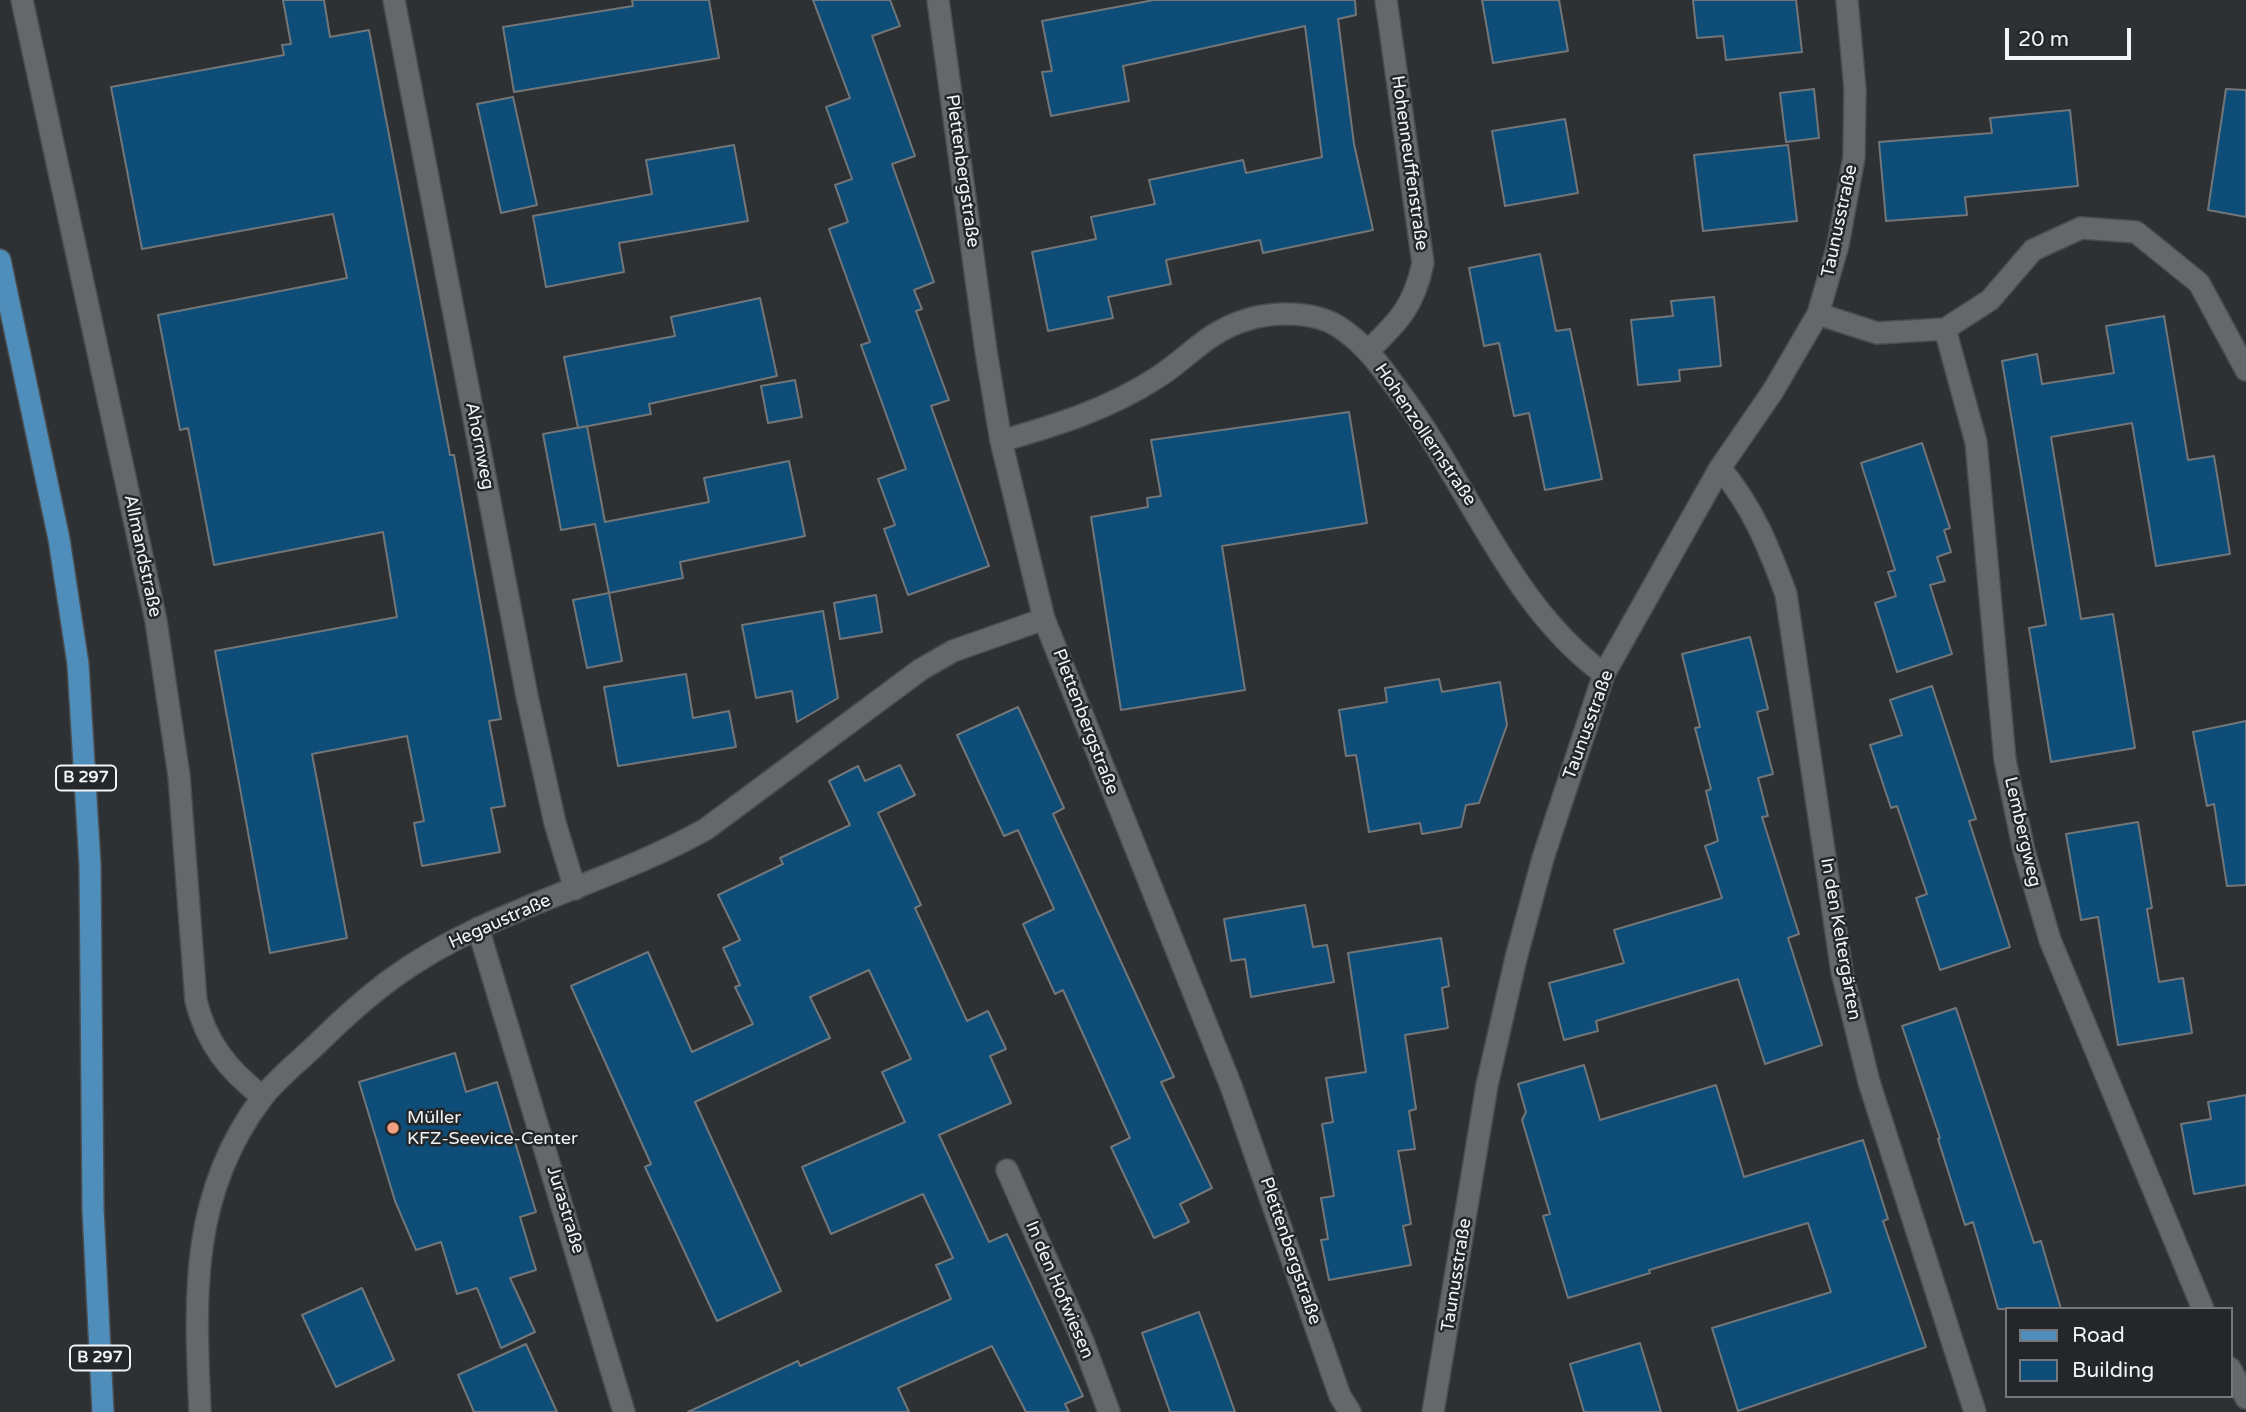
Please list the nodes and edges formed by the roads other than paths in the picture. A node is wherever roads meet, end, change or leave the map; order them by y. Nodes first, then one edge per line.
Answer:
1 (22, 0) edge
2 (394, 0) edge
3 (938, 0) edge
4 (1385, 0) edge
5 (1847, 0) edge
6 (0, 260) edge
7 (1818, 314) junction
8 (1945, 329) junction
9 (1369, 350) junction
10 (2245, 362) edge
11 (1001, 441) junction
12 (1720, 468) junction
13 (1044, 619) junction
14 (1604, 674) junction
15 (575, 889) junction
16 (478, 928) junction
17 (263, 1097) junction
18 (1007, 1170) dead end
19 (2202, 1307) edge
20 (2232, 1372) edge
21 (2246, 1398) edge
22 (103, 1412) edge
23 (200, 1412) edge
24 (624, 1412) edge
25 (1109, 1412) edge
26 (1350, 1412) edge
27 (1433, 1412) edge
28 (1975, 1412) edge

1 - 17 street, Allmandstraße
2 - 15 street, Ahornweg
3 - 11 street, Plettenbergstraße
4 - 9 street, Hohenneuffenstraße
5 - 7 street, Taunusstraße
6 - 22 main road, B 297
7 - 8 street
7 - 12 street, Taunusstraße
8 - 10 street
8 - 19 street, Lembergweg
9 - 11 street, Hohenzollernstraße
9 - 14 street, Hohenzollernstraße
11 - 13 street, Plettenbergstraße
12 - 14 street, Taunusstraße
12 - 28 street, In den Keltergärten
13 - 15 street, Hegaustraße
13 - 26 street, Plettenbergstraße
14 - 27 street, Taunusstraße
15 - 16 street, Hegaustraße
16 - 17 street, Hegaustraße
16 - 24 street, Jurastraße
17 - 23 street, Hegaustraße
18 - 25 street, In den Hofwiesen
20 - 21 street

